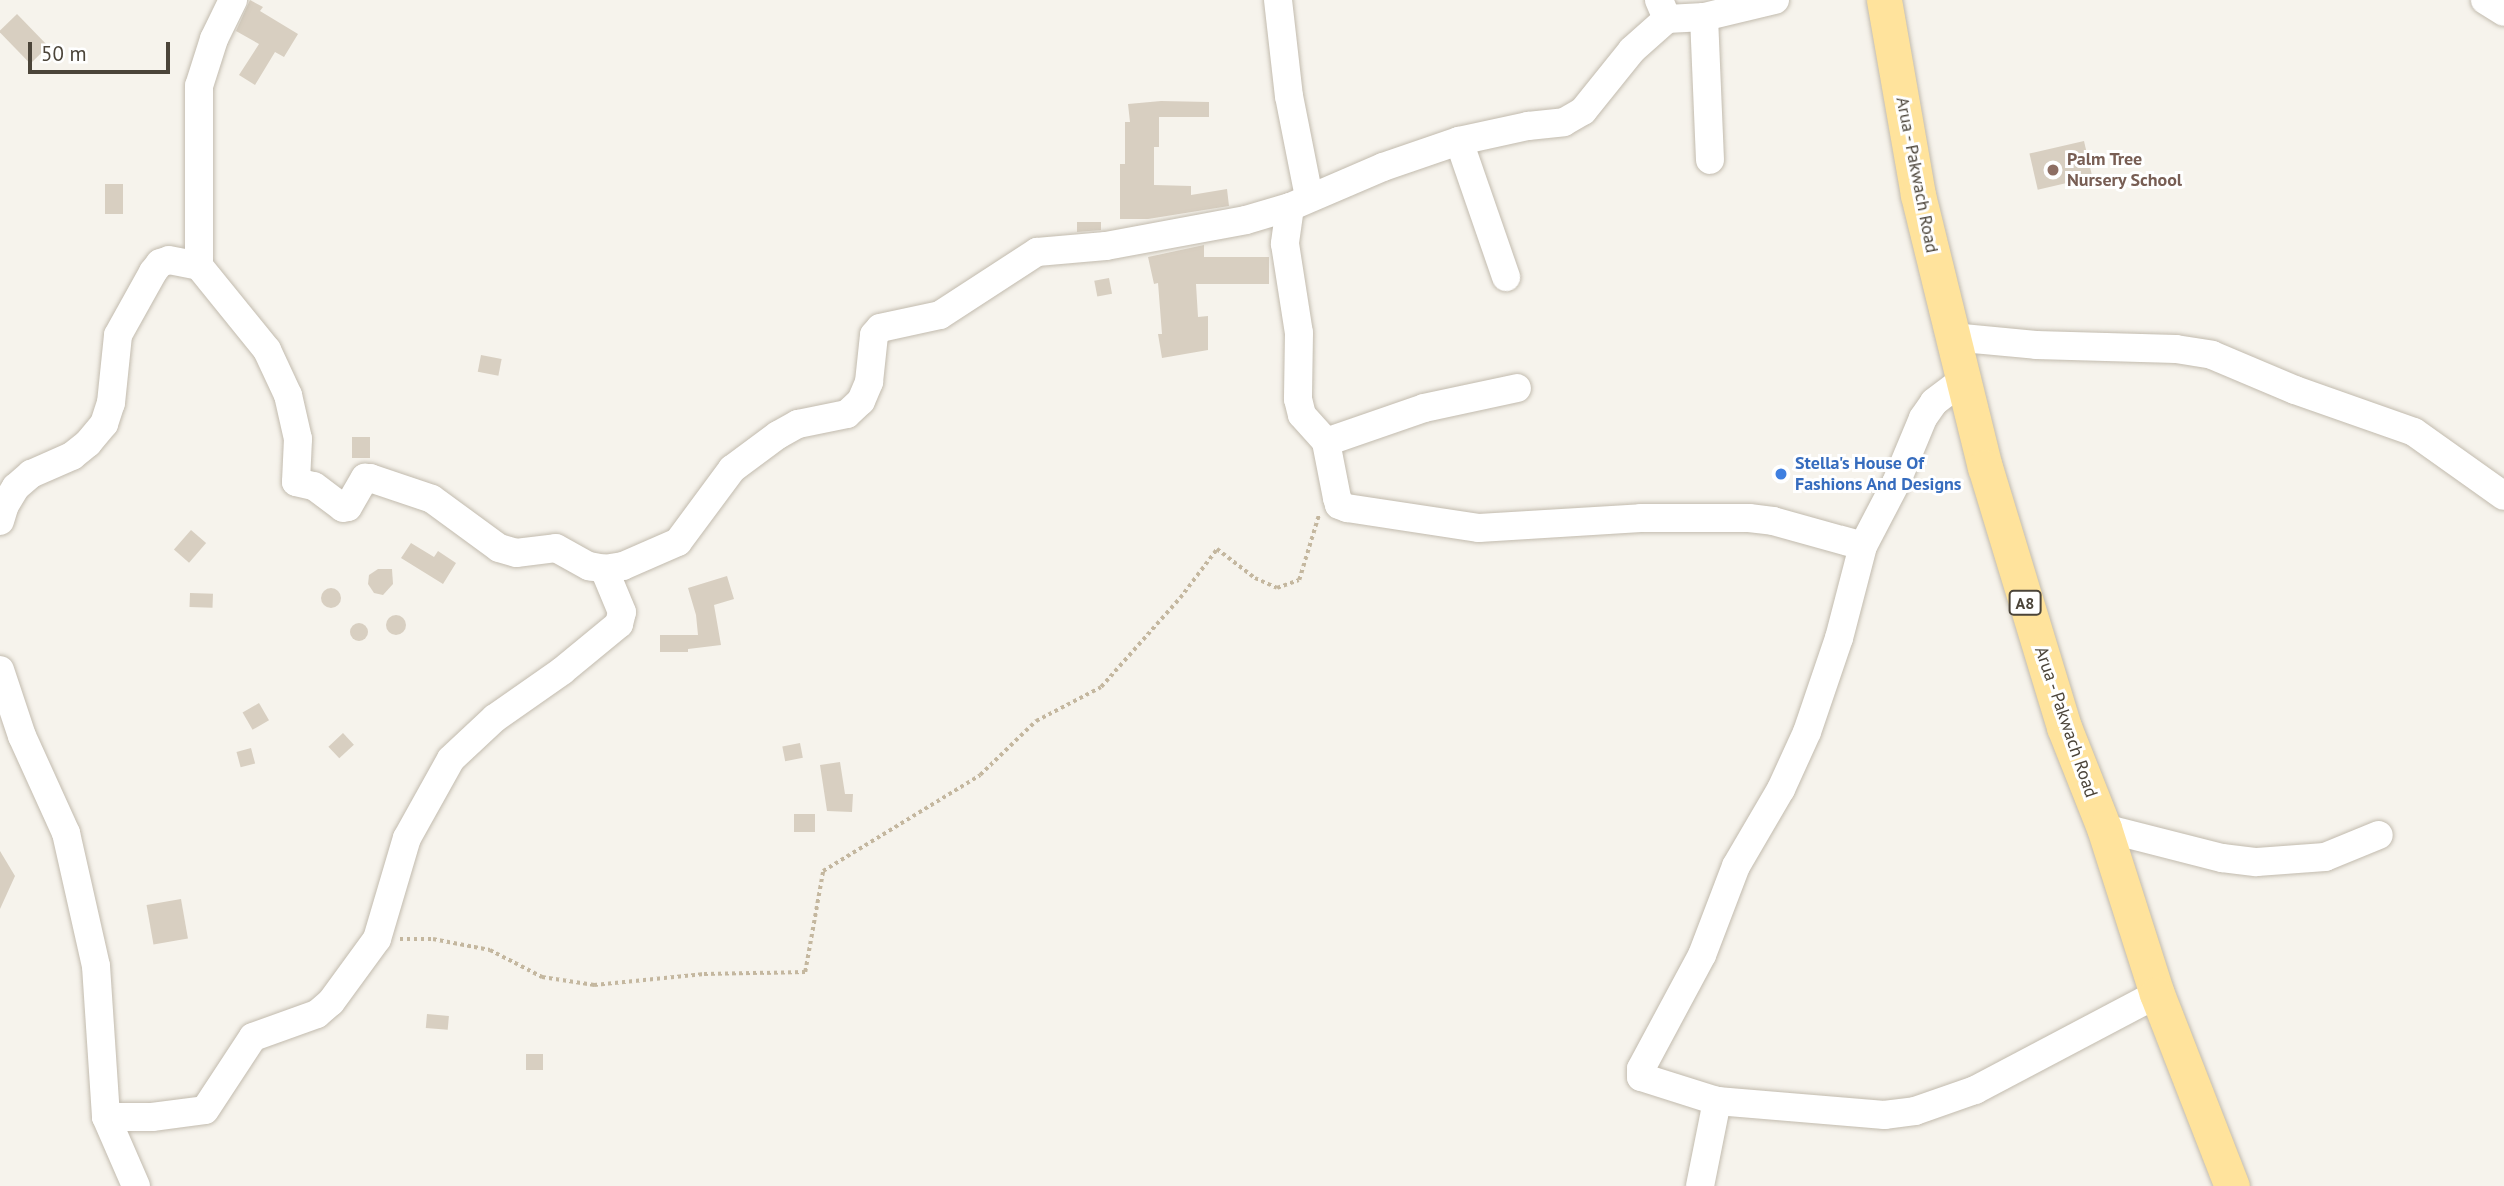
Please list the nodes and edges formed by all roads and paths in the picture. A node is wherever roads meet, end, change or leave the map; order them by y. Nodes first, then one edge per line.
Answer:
1 (233, 0) edge
2 (1278, 0) edge
3 (1775, 0) edge
4 (1884, 0) edge
5 (2485, 0) edge
6 (1663, 9) edge
7 (2504, 12) edge
8 (1704, 17) junction
9 (1459, 141) junction
10 (1710, 160) dead end
11 (1300, 202) junction
12 (199, 266) junction
13 (1506, 276) dead end
14 (1952, 337) junction
15 (1962, 381) junction
16 (1517, 388) dead end
17 (1326, 442) junction
18 (2504, 496) edge
19 (1336, 498) junction
20 (0, 521) edge
21 (1863, 546) junction
22 (604, 569) junction
23 (0, 670) edge
24 (2104, 828) junction
25 (2379, 835) dead end
26 (377, 939) junction
27 (2157, 994) junction
28 (1717, 1101) junction
29 (106, 1116) junction
30 (136, 1186) edge
31 (1700, 1186) edge
32 (2232, 1186) edge

1 - 12 street
2 - 11 street
3 - 8 street
4 - 14 main road, Arua - Pakwach Road / A8
5 - 7 street
6 - 8 street
6 - 9 street
8 - 10 street
9 - 11 street
9 - 13 street
11 - 17 street
11 - 22 street
12 - 20 street
12 - 22 street
14 - 15 main road, Arua - Pakwach Road / A8
14 - 18 street
15 - 21 street
15 - 24 main road, Arua - Pakwach Road / A8
16 - 17 street
17 - 19 street
19 - 21 street
19 - 26 path
21 - 28 street
22 - 26 street
23 - 29 street
24 - 25 street
24 - 27 main road, Arua - Pakwach Road / A8
26 - 29 street
27 - 28 street
27 - 32 main road, Arua - Pakwach Road / A8
28 - 31 street
29 - 30 street

